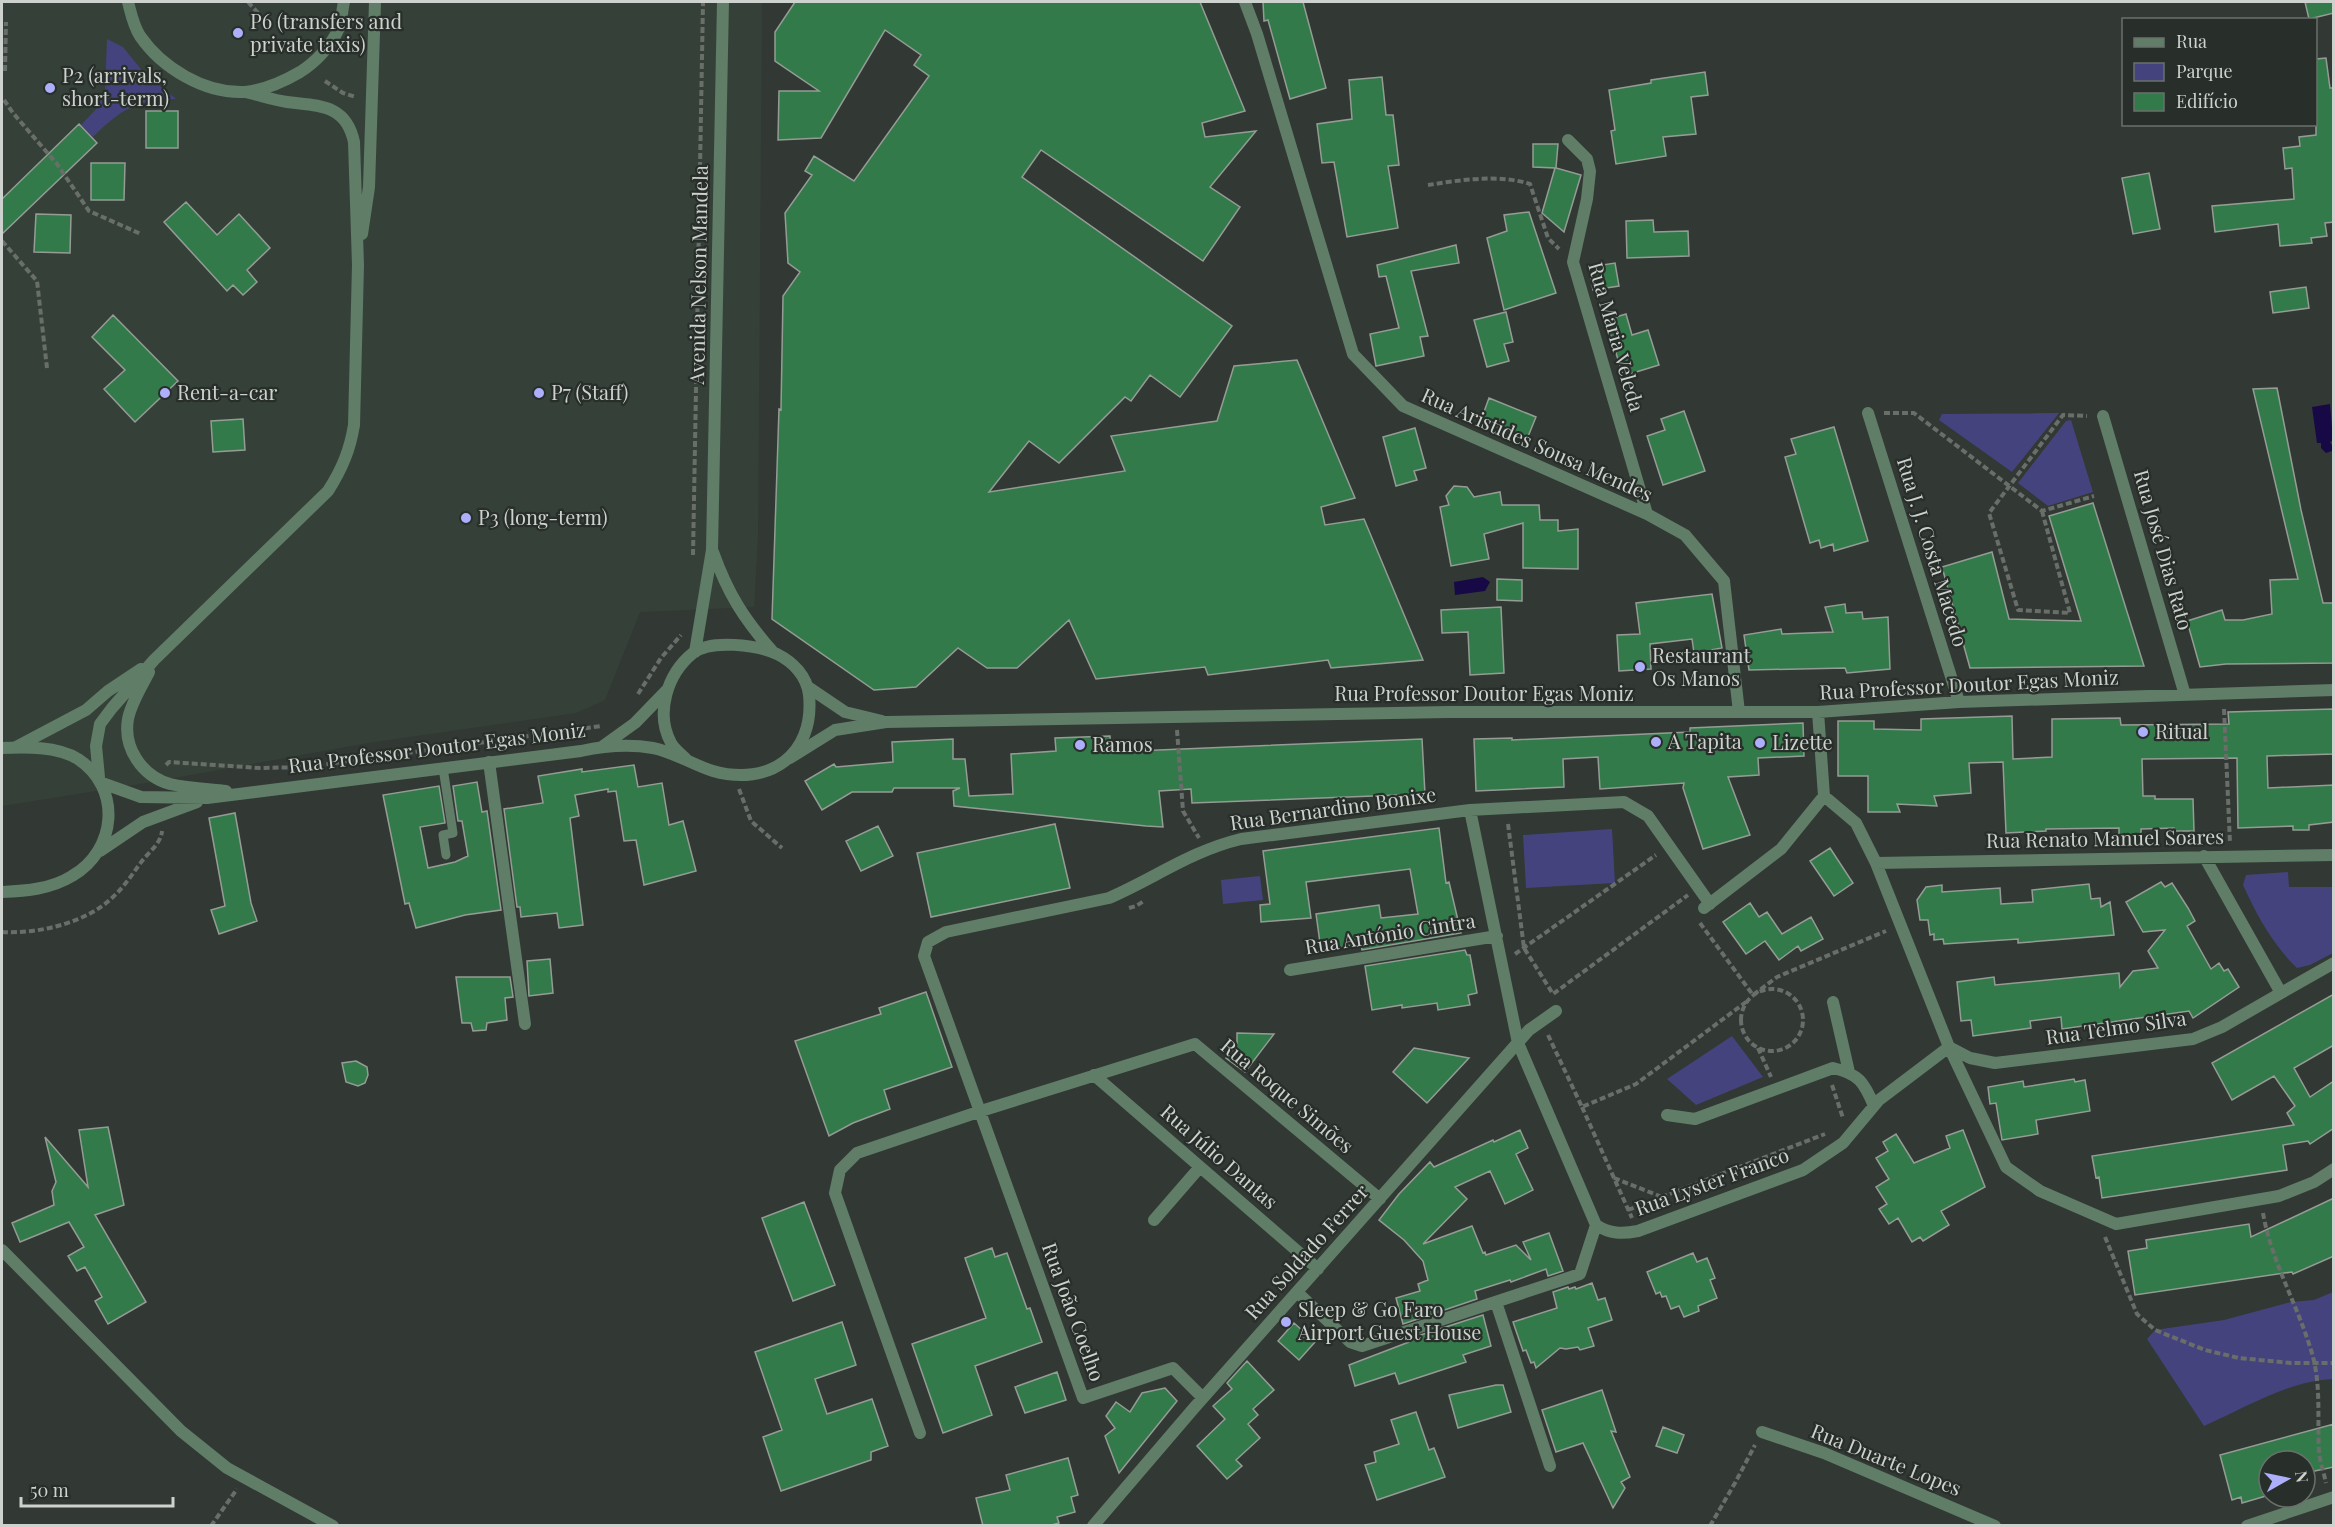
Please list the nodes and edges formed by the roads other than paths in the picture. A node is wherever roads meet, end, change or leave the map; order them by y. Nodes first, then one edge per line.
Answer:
1 (128, 2) edge
2 (344, 2) edge
3 (375, 2) edge
4 (723, 2) edge
5 (1245, 2) edge
6 (245, 92) junction
7 (1568, 140) dead end
8 (358, 265) junction
9 (1868, 413) road end
10 (2103, 416) road end
11 (1647, 514) junction
12 (712, 550) junction
13 (695, 652) junction
14 (774, 653) junction
15 (154, 660) junction
16 (808, 687) junction
17 (667, 690) junction
18 (2334, 690) edge
19 (2185, 695) junction
20 (1959, 702) junction
21 (1738, 712) junction
22 (1818, 712) junction
23 (886, 722) junction
24 (603, 746) junction
25 (16, 747) junction
26 (2, 748) edge
27 (686, 759) junction
28 (789, 759) junction
29 (489, 762) junction
30 (443, 768) junction
31 (100, 780) junction
32 (244, 793) junction
33 (1824, 796) junction
34 (207, 798) junction
35 (1470, 810) junction
36 (100, 851) junction
37 (446, 855) dead end
38 (2334, 855) edge
39 (2204, 856) junction
40 (1876, 863) junction
41 (2, 892) edge
42 (1497, 936) junction
43 (2334, 963) edge
44 (1290, 970) dead end
45 (2282, 993) junction
46 (1833, 1002) dead end
47 (1556, 1011) dead end
48 (525, 1024) dead end
49 (1518, 1043) junction
50 (1949, 1047) junction
51 (1849, 1072) junction
52 (1094, 1075) junction
53 (1874, 1106) junction
54 (981, 1111) junction
55 (1667, 1115) dead end
56 (1200, 1167) junction
57 (2334, 1169) edge
58 (1380, 1199) junction
59 (1154, 1220) dead end
60 (1596, 1225) junction
61 (2, 1250) edge
62 (1318, 1269) junction
63 (1297, 1292) junction
64 (1496, 1302) junction
65 (1203, 1398) junction
66 (920, 1432) dead end
67 (1762, 1432) road end
68 (1550, 1466) dead end
69 (2331, 1498) edge
70 (333, 1526) edge
71 (1093, 1526) edge
72 (1995, 1526) edge
73 (2247, 1526) edge

1 - 6 street
2 - 6 street
3 - 8 street
4 - 12 street, Avenida Nelson Mandela
5 - 11 street, Rua Aristides Sousa Mendes
6 - 8 street
7 - 11 street, Rua Maria Veleda
8 - 15 street
9 - 20 street, Rua J. J. Costa Macedo
10 - 19 street, Rua José Dias Rato
11 - 21 street, Rua Aristides Sousa Mendes
12 - 13 street
12 - 14 street
13 - 14 street
13 - 17 street
14 - 16 street
15 - 25 street
15 - 31 street
15 - 32 street
16 - 23 street
16 - 28 street
17 - 24 street
17 - 27 street
18 - 19 street, Rua Professor Doutor Egas Moniz
19 - 20 street, Rua Professor Doutor Egas Moniz
20 - 22 street, Rua Professor Doutor Egas Moniz
21 - 22 street, Rua Professor Doutor Egas Moniz
21 - 23 street, Rua Professor Doutor Egas Moniz
22 - 33 street
23 - 28 street
24 - 27 street
24 - 29 street, Rua Professor Doutor Egas Moniz
25 - 26 street
25 - 31 street
27 - 28 street
29 - 30 street, Rua Professor Doutor Egas Moniz
29 - 48 street
30 - 32 street, Rua Professor Doutor Egas Moniz
30 - 37 lane
31 - 34 street
31 - 36 street
32 - 34 street
33 - 35 street, Rua Bernardino Bonixe
33 - 40 street
34 - 36 street
35 - 42 street
35 - 54 street, Rua Bernardino Bonixe
36 - 41 street
38 - 39 street, Rua Renato Manuel Soares
39 - 40 street, Rua Renato Manuel Soares
39 - 45 street
40 - 50 street
42 - 44 street, Rua António Cintra
42 - 49 street
43 - 45 street, Rua Telmo Silva
45 - 50 street, Rua Telmo Silva
46 - 51 street
47 - 49 street, Rua Soldado Ferrer
49 - 58 street, Rua Soldado Ferrer
49 - 60 street
50 - 53 street, Rua Lyster Franco
50 - 57 street
51 - 53 street
51 - 55 street
52 - 54 street
52 - 56 street, Rua Júlio Dantas
52 - 58 street, Rua Roque Simões
53 - 60 street, Rua Lyster Franco
54 - 65 street, Rua João Coelho
54 - 66 street
56 - 59 street
56 - 62 street, Rua Júlio Dantas
58 - 62 street, Rua Soldado Ferrer
60 - 64 street
61 - 70 street
62 - 63 street, Rua Soldado Ferrer
63 - 64 street
63 - 65 street, Rua Soldado Ferrer
64 - 68 street
65 - 71 street, Rua Soldado Ferrer
67 - 72 street, Rua Duarte Lopes
69 - 73 street

